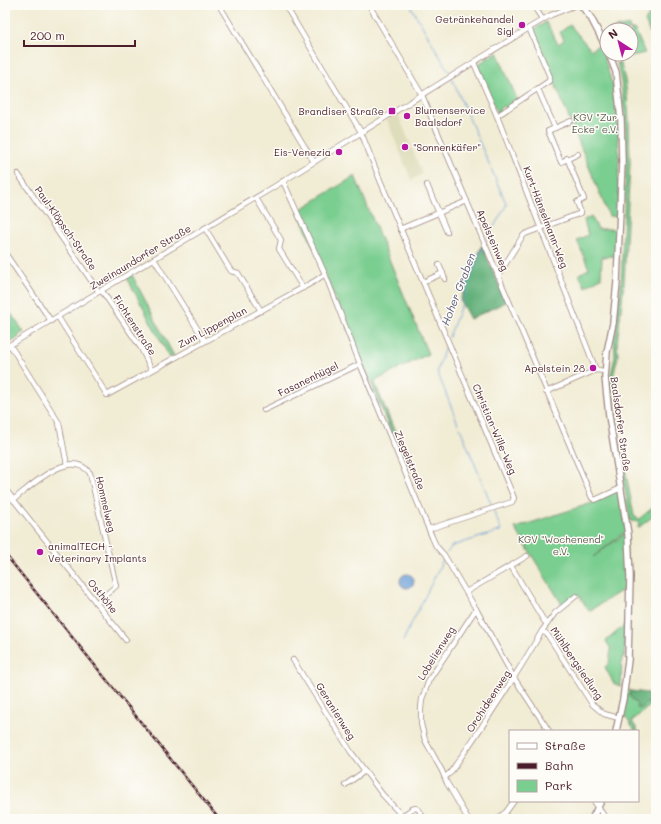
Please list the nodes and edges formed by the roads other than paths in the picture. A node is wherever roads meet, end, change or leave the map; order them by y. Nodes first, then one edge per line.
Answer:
1 (219, 5) edge
2 (285, 5) edge
3 (369, 5) edge
4 (533, 5) edge
5 (576, 5) edge
6 (581, 5) edge
7 (542, 20) junction
8 (529, 28) junction
9 (599, 34) edge
10 (613, 62) edge
11 (474, 63) junction
12 (538, 89) junction
13 (422, 95) junction
14 (497, 116) junction
15 (571, 121) dead end
16 (555, 128) junction
17 (361, 132) junction
18 (578, 154) dead end
19 (567, 158) junction
20 (314, 162) junction
21 (18, 174) dead end
22 (283, 181) junction
23 (428, 185) dead end
24 (256, 198) junction
25 (466, 201) junction
26 (438, 213) junction
27 (205, 228) junction
28 (400, 229) junction
29 (540, 229) junction
30 (447, 232) dead end
31 (5, 253) edge
32 (154, 259) junction
33 (440, 265) dead end
34 (443, 273) junction
35 (325, 274) junction
36 (498, 276) junction
37 (445, 279) dead end
38 (423, 282) junction
39 (303, 288) junction
40 (101, 291) junction
41 (261, 311) junction
42 (58, 317) junction
43 (51, 321) junction
44 (205, 341) junction
45 (10, 345) junction
46 (5, 348) edge
47 (360, 364) junction
48 (151, 369) junction
49 (596, 370) junction
50 (605, 371) junction
51 (546, 392) junction
52 (264, 410) dead end
53 (67, 465) junction
54 (621, 488) junction
55 (5, 489) edge
56 (13, 500) junction
57 (429, 529) junction
58 (527, 556) dead end
59 (510, 566) junction
60 (466, 592) junction
61 (576, 596) dead end
62 (96, 603) junction
63 (476, 609) junction
64 (547, 624) junction
65 (542, 631) junction
66 (126, 640) dead end
67 (293, 660) dead end
68 (514, 678) junction
69 (619, 718) junction
70 (548, 730) edge
71 (616, 730) edge
72 (365, 771) junction
73 (445, 777) junction
74 (345, 785) dead end
75 (513, 802) edge
76 (600, 804) edge
77 (400, 818) edge
78 (424, 819) edge
79 (468, 819) edge
80 (497, 819) edge
81 (592, 819) edge
82 (606, 819) edge

1 - 20 street
2 - 17 street, Christian-Wille-Weg
3 - 13 street, Apelsteinweg
4 - 7 street
5 - 7 street
6 - 9 main road
7 - 8 street
8 - 11 street
8 - 12 street
10 - 50 main road, Baalsdorfer Straße
11 - 13 street
11 - 14 street, Kurt-Hänselmann-Weg
12 - 14 street
12 - 16 street
13 - 17 street
13 - 25 street, Apelsteinweg
14 - 29 street, Kurt-Hänselmann-Weg
15 - 16 street
16 - 19 street
17 - 20 street
17 - 28 street, Christian-Wille-Weg
18 - 19 street
19 - 29 street
20 - 22 street
21 - 40 street, Paul-Klöpsch-Straße
22 - 24 street, Zweinaundorfer Straße
22 - 35 street, Ziegelstraße
23 - 26 street
24 - 27 street, Zweinaundorfer Straße
24 - 39 street
25 - 26 street
25 - 36 street, Apelsteinweg
26 - 28 street
26 - 30 street
27 - 32 street, Zweinaundorfer Straße
27 - 41 street
28 - 38 street, Christian-Wille-Weg
29 - 36 street
29 - 49 street, Kurt-Hänselmann-Weg
31 - 43 street
32 - 40 street, Zweinaundorfer Straße
32 - 44 street
33 - 34 street
34 - 37 street
34 - 38 street
35 - 39 street, Zum Lippenplan
35 - 47 street, Ziegelstraße
36 - 51 street, Apelsteinweg
38 - 57 street, Christian-Wille-Weg
39 - 41 street, Zum Lippenplan
40 - 42 street, Zweinaundorfer Straße
40 - 48 street, Fichtenstraße
41 - 44 street, Zum Lippenplan
42 - 43 street, Zweinaundorfer Straße
42 - 48 street, Zum Lippenplan
43 - 45 street, Zweinaundorfer Straße
44 - 48 street, Zum Lippenplan
45 - 46 street, Zweinaundorfer Straße
45 - 53 street
47 - 52 street, Fasanenhügel
47 - 57 street, Ziegelstraße
49 - 50 street
49 - 51 street
50 - 54 main road, Baalsdorfer Straße
51 - 54 street, Apelsteinweg
53 - 56 street
53 - 62 street, Hommelweg
54 - 69 main road, Baalsdorfer Straße
55 - 56 street, Osthöhe
56 - 62 street, Osthöhe
57 - 60 street, Ziegelstraße
58 - 59 street
59 - 60 street
59 - 64 street, Mühlbergsiedlung
60 - 63 street, Ziegelstraße
61 - 64 street
62 - 66 street, Osthöhe
63 - 68 street, Ziegelstraße
63 - 73 street, Lobelienweg
64 - 65 street, Mühlbergsiedlung
65 - 68 street, Orchideenweg
65 - 69 street, Mühlbergsiedlung
67 - 72 street, Geranienweg
68 - 70 street, Ziegelstraße
68 - 73 street, Orchideenweg
69 - 71 main road, Baalsdorfer Straße
72 - 74 street
72 - 77 street, Geranienweg
73 - 79 street, Lobelienweg
75 - 80 street
76 - 81 main road
76 - 82 street
77 - 78 street, Geranienweg

